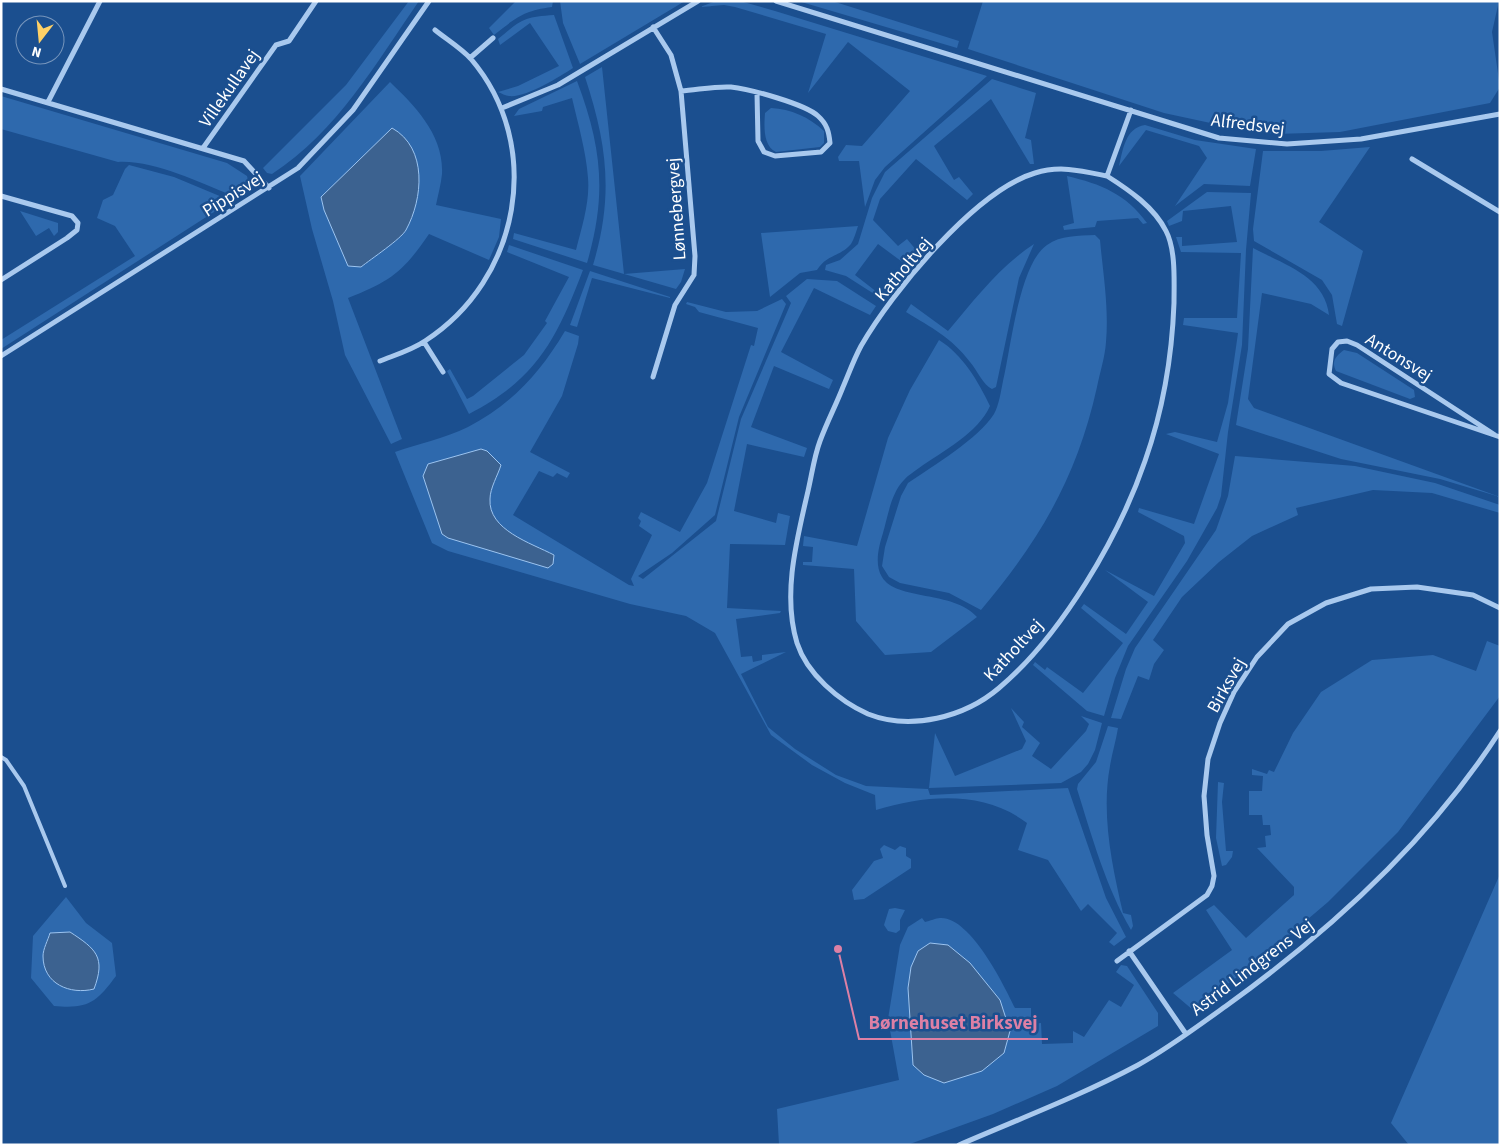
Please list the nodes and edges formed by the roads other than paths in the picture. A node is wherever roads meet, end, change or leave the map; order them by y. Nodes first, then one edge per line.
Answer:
1 (100, 1) edge
2 (316, 1) edge
3 (429, 1) edge
4 (698, 1) edge
5 (776, 1) edge
6 (653, 26) junction
7 (435, 30) dead end
8 (493, 38) dead end
9 (470, 58) junction
10 (1, 89) edge
11 (681, 91) junction
12 (757, 93) junction
13 (48, 102) junction
14 (502, 108) junction
15 (1131, 110) junction
16 (1500, 114) edge
17 (203, 148) junction
18 (1412, 159) dead end
19 (1108, 176) junction
20 (269, 188) junction
21 (1, 196) edge
22 (1500, 212) edge
23 (1, 280) edge
24 (424, 342) junction
25 (1, 356) edge
26 (380, 361) dead end
27 (443, 372) dead end
28 (653, 377) dead end
29 (1497, 436) edge
30 (1500, 608) edge
31 (1500, 731) edge
32 (1, 757) edge
33 (65, 886) dead end
34 (1130, 951) junction
35 (1117, 961) dead end
36 (1186, 1034) junction
37 (959, 1145) edge

1 - 13 street
2 - 17 street, Villekullavej
3 - 20 street, Pippisvej
4 - 6 street
5 - 15 street, Alfredsvej
6 - 11 street, Lønnebergvej
6 - 14 street
7 - 9 street
8 - 9 street
9 - 14 street
10 - 13 street, Villekullavej
11 - 12 street
11 - 28 street, Lønnebergvej
12 - 12 street
13 - 17 street, Villekullavej
14 - 24 street
15 - 16 street, Alfredsvej
15 - 19 street
17 - 20 street, Villekullavej
18 - 22 street
19 - 19 street, Katholtvej
20 - 25 street, Pippisvej
21 - 23 street
24 - 26 street
24 - 27 street
29 - 29 street, Antonsvej
30 - 34 street, Birksvej
31 - 36 street, Astrid Lindgrens Vej
32 - 33 lane
34 - 35 street, Birksvej
34 - 36 street
36 - 37 street, Astrid Lindgrens Vej

